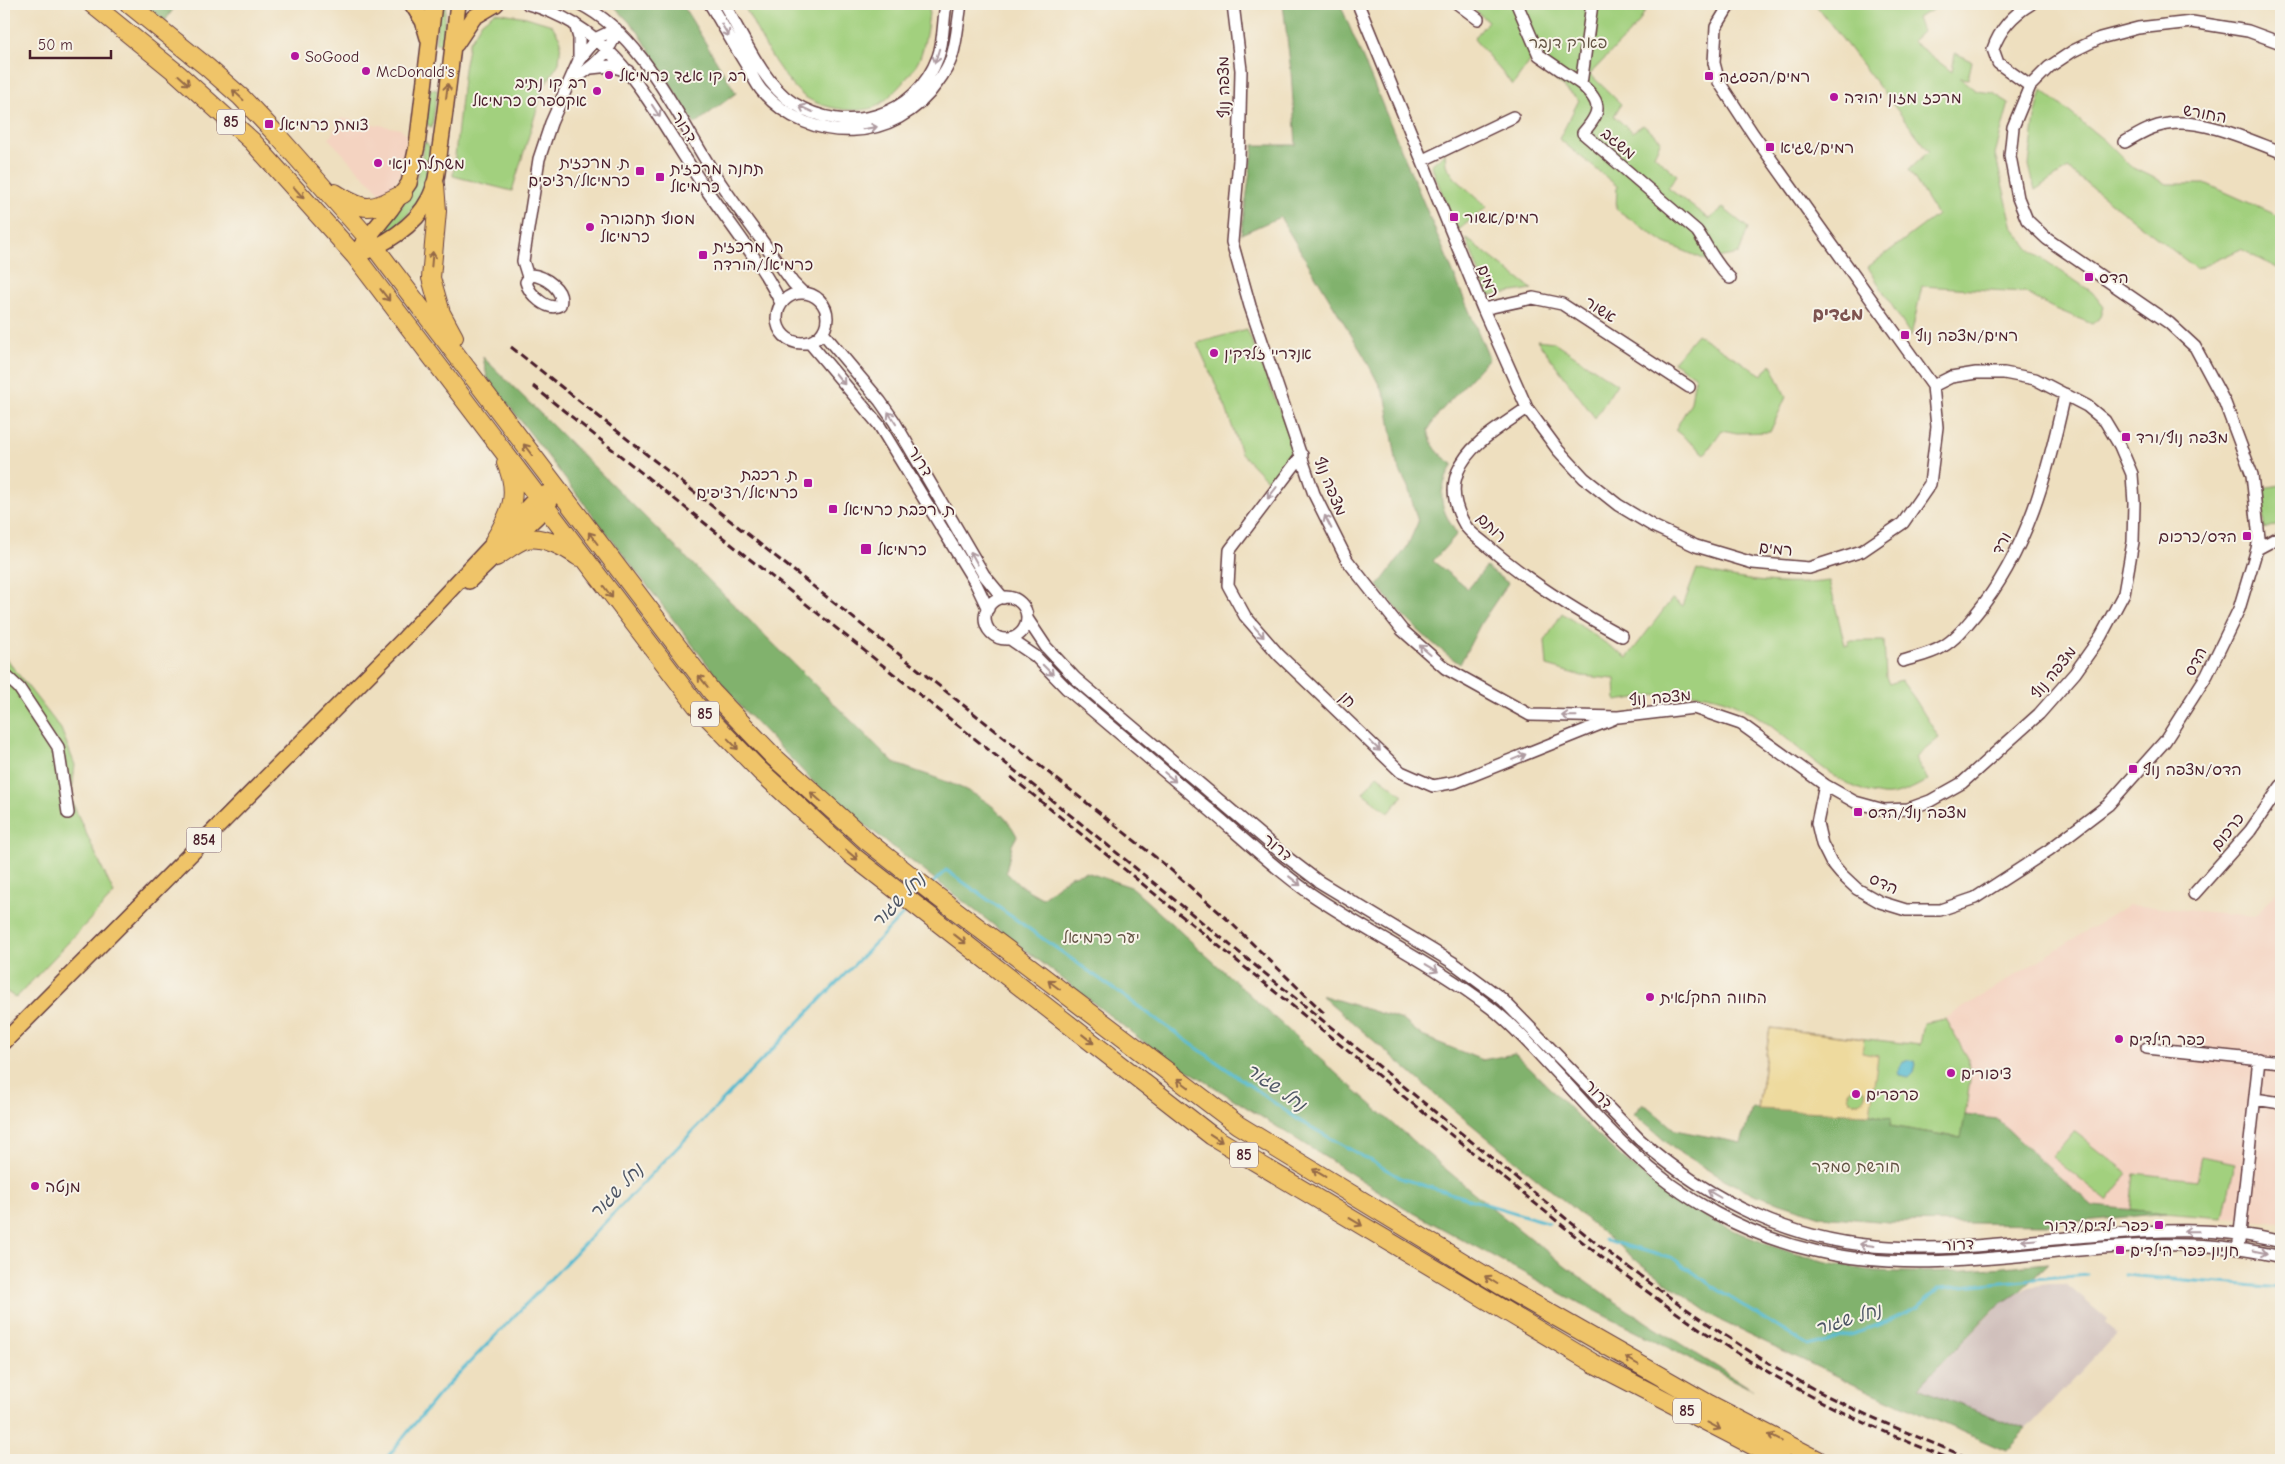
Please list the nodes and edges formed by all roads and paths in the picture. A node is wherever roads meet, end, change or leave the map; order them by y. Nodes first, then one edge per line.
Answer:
1 (92, 4) edge
2 (129, 4) edge
3 (412, 4) edge
4 (434, 4) edge
5 (458, 4) edge
6 (496, 4) edge
7 (528, 4) edge
8 (580, 4) edge
9 (710, 4) edge
10 (724, 4) edge
11 (946, 4) edge
12 (960, 4) edge
13 (1233, 4) edge
14 (1458, 4) edge
15 (1517, 4) edge
16 (1592, 4) edge
17 (1730, 4) edge
18 (2031, 4) edge
19 (1362, 6) edge
20 (1478, 18) dead end
21 (575, 24) junction
22 (616, 30) junction
23 (597, 38) junction
24 (429, 43) junction
25 (2281, 43) edge
26 (607, 48) junction
27 (452, 50) junction
28 (579, 60) junction
29 (591, 68) junction
30 (628, 71) junction
31 (570, 82) junction
32 (1581, 84) junction
33 (2030, 86) junction
34 (1512, 118) dead end
35 (2125, 142) dead end
36 (2281, 152) edge
37 (1422, 160) junction
38 (319, 182) junction
39 (435, 185) junction
40 (403, 194) junction
41 (752, 227) junction
42 (739, 234) junction
43 (372, 242) junction
44 (355, 256) junction
45 (528, 277) dead end
46 (1730, 278) dead end
47 (803, 293) junction
48 (781, 303) junction
49 (1483, 309) junction
50 (822, 333) junction
51 (809, 342) junction
52 (478, 384) junction
53 (1933, 386) junction
54 (1689, 387) dead end
55 (2065, 394) junction
56 (1527, 408) junction
57 (495, 440) junction
58 (1302, 455) junction
59 (557, 489) junction
60 (541, 502) junction
61 (2281, 536) edge
62 (495, 549) junction
63 (2257, 549) junction
64 (587, 564) junction
65 (1003, 598) junction
66 (988, 609) junction
67 (1028, 620) junction
68 (1622, 636) dead end
69 (1010, 639) junction
70 (1903, 661) dead end
71 (4, 674) edge
72 (1618, 717) junction
73 (1825, 785) junction
74 (2281, 786) edge
75 (68, 813) dead end
76 (2194, 894) dead end
77 (4, 1042) edge
78 (2147, 1048) dead end
79 (2259, 1060) junction
80 (2281, 1062) edge
81 (2255, 1099) junction
82 (2281, 1103) edge
83 (2240, 1234) junction
84 (2281, 1242) edge
85 (2238, 1249) junction
86 (2281, 1258) edge
87 (1780, 1460) edge
88 (1818, 1460) edge

1 -> 44 highway, 85
38 -> 2 highway, 85
3 - 24 main road
4 - 24 main road
5 - 27 main road
6 - 27 main road
7 - 21 street, דרור
8 - 22 street, דרור
9 -> 12 street
11 -> 10 street
13 - 58 street, מצפה נוף
14 - 20 street
15 - 32 street
16 - 32 street
17 - 53 street, רמים
18 - 33 street
19 - 37 street, רמים
21 - 23 street, דרור
21 - 28 street
22 - 23 street
22 - 26 street
22 - 41 street, דרור
23 - 26 street, דרור
23 - 28 street
24 - 40 main road
25 - 33 street, הדס
26 - 29 street
26 - 30 street, דרור
39 -> 27 main road
28 - 31 street
29 - 30 street
29 - 31 street
30 -> 42 street, דרור
31 - 45 street
32 - 46 street, משגב
33 - 63 street, הדס
34 - 37 street
35 - 36 street, החורש
37 - 49 street, רמים
38 - 40 highway
38 - 43 highway, 85
39 - 43 main road
52 -> 39 highway
40 - 43 main road
41 - 42 street
41 - 47 street, דרור
42 - 48 street, דרור
43 - 44 main road
43 - 52 highway, 85
44 -> 57 highway, 85
47 - 48 street
47 - 50 street
48 - 51 street
49 - 54 street, אשור
49 - 56 street, רמים
50 - 51 street
65 -> 50 street, דרור
51 -> 66 street, דרור
59 -> 52 highway, 85
53 - 55 street, מצפה נוף
53 - 56 street, רמים
55 - 70 street, ורד
55 - 73 street, מצפה נוף
56 - 68 street, רותם
57 - 60 highway, 85
57 - 62 highway
72 -> 58 street, מצפה נוף
58 -> 72 street, חן
59 - 60 main road, 854
88 -> 59 highway, 85
60 - 62 main road, 854
60 - 64 highway, 85
61 - 63 street
62 - 64 highway
62 - 77 main road, 854
63 - 73 street, הדס
64 -> 87 highway, 85
65 - 66 street
65 - 67 street
66 - 69 street
67 - 69 street
83 -> 67 street, דרור
69 -> 85 street, דרור
71 - 75 street
72 - 73 street, מצפה נוף
74 - 76 street, כרכום
78 - 79 street
79 - 80 street
79 - 81 street
81 - 82 street
81 - 83 street
83 - 84 street, דרור
83 - 85 street
85 -> 86 street, דרור

